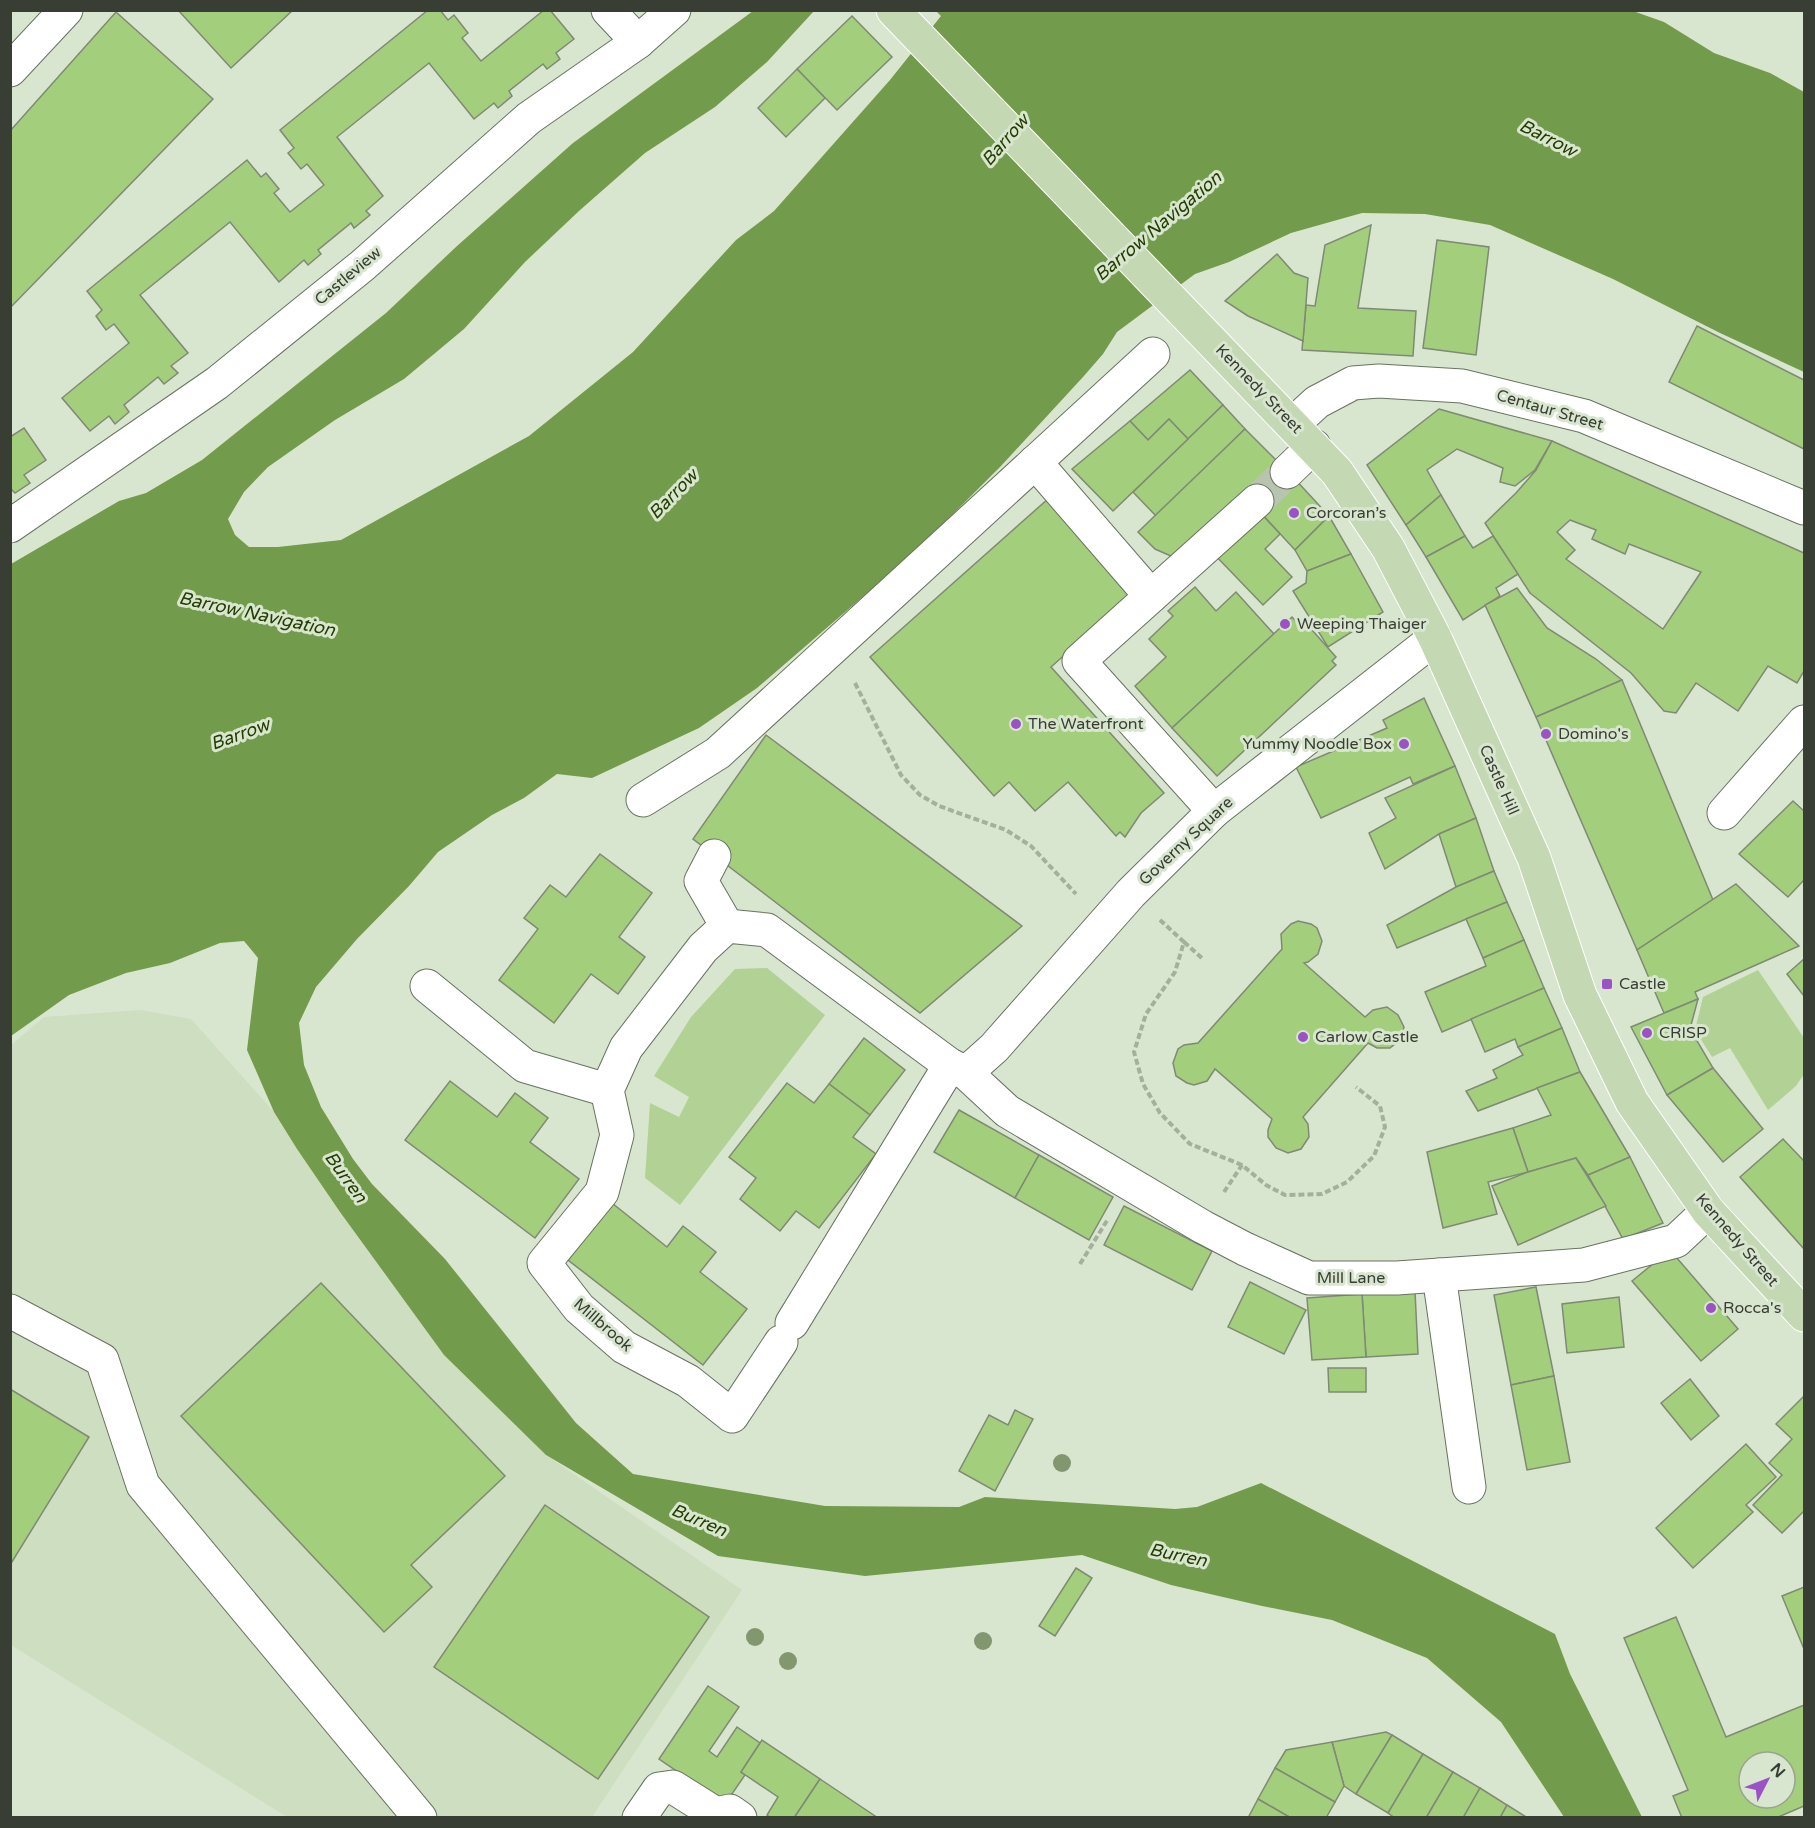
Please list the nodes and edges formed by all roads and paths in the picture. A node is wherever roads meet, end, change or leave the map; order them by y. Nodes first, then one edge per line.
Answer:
1 (66, 10) edge
2 (608, 10) edge
3 (674, 10) edge
4 (893, 10) edge
5 (638, 42) junction
6 (10, 70) edge
7 (1153, 354) dead end
8 (1303, 435) junction
9 (1035, 462) junction
10 (1287, 472) tunnel mouth
11 (1337, 472) joint
12 (1257, 501) tunnel mouth
13 (1804, 508) edge
14 (10, 526) edge
15 (1152, 596) junction
16 (1435, 638) junction
17 (853, 680) dead end
18 (1804, 722) edge
19 (643, 800) dead end
20 (1214, 811) junction
21 (1724, 813) dead end
22 (714, 856) dead end
23 (1131, 893) junction
24 (1077, 895) dead end
25 (727, 926) junction
26 (1184, 942) junction
27 (1204, 960) dead end
28 (427, 986) dead end
29 (958, 1070) junction
30 (1356, 1087) dead end
31 (607, 1090) junction
32 (1632, 1102) joint
33 (1242, 1165) junction
34 (1221, 1196) dead end
35 (1113, 1210) dead end
36 (1708, 1211) junction
37 (1080, 1264) dead end
38 (1439, 1275) junction
39 (10, 1311) edge
40 (1804, 1315) edge
41 (787, 1333) joint
42 (1469, 1486) dead end
43 (420, 1818) edge
44 (639, 1818) edge
45 (740, 1818) edge

1 - 6 street
2 - 5 street
3 - 5 street, Castleview
4 - 8 main road, Kennedy Street
5 - 14 street, Castleview
7 - 9 street
8 - 10 street, Centaur Street
8 - 11 main road, Kennedy Street
8 - 13 street, Centaur Street
9 - 15 street
9 - 19 street
11 - 16 main road, Castle Hill
12 - 15 street
15 - 20 street
16 - 20 street, Governy Square
16 - 32 main road, Castle Hill
17 - 24 path
18 - 21 street
20 - 23 street, Governy Square
22 - 25 street
23 - 26 path
23 - 29 street, Governy Square
25 - 29 street, Mill Lane
25 - 31 street
26 - 27 path
26 - 33 path
28 - 31 street
29 - 38 street, Mill Lane
29 - 41 street, Governy Square
30 - 33 path
31 - 41 street, Millbrook
32 - 36 main road, Kennedy Street
33 - 34 path
35 - 37 path
36 - 38 street, Mill Lane
36 - 40 main road, Kennedy Street
38 - 42 street
39 - 43 street
44 - 45 street

